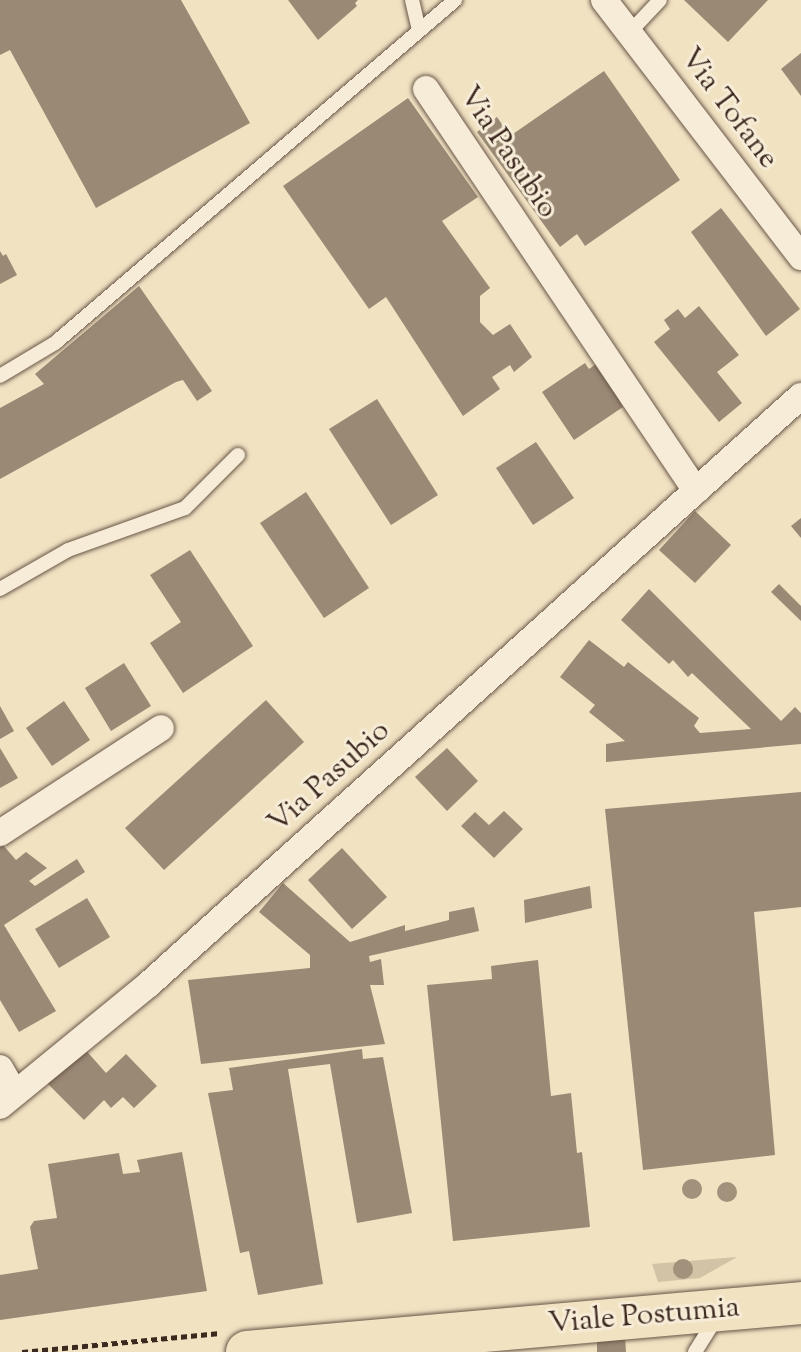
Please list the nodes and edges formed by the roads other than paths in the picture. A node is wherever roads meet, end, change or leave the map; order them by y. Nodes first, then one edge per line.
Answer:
1 (412, 0) edge
2 (455, 0) edge
3 (604, 0) edge
4 (660, 0) edge
5 (419, 30) junction
6 (629, 33) junction
7 (426, 89) dead end
8 (801, 257) edge
9 (0, 376) edge
10 (801, 396) edge
11 (238, 455) dead end
12 (696, 491) junction
13 (0, 589) edge
14 (161, 728) dead end
15 (0, 833) edge
16 (0, 1068) edge
17 (7, 1099) edge
18 (801, 1303) edge
19 (723, 1309) junction
20 (247, 1352) edge
21 (695, 1352) edge

1 - 5 lane
2 - 5 lane
3 - 6 street, Via Tofane
4 - 6 lane
5 - 9 lane
6 - 8 street, Via Tofane
7 - 12 street, Via Pasubio
10 - 12 street, Via Pasubio
11 - 13 lane
12 - 17 street, Via Pasubio
14 - 15 street
16 - 17 street
18 - 19 main road, Viale Postumia
19 - 20 main road, Viale Postumia
19 - 21 lane

